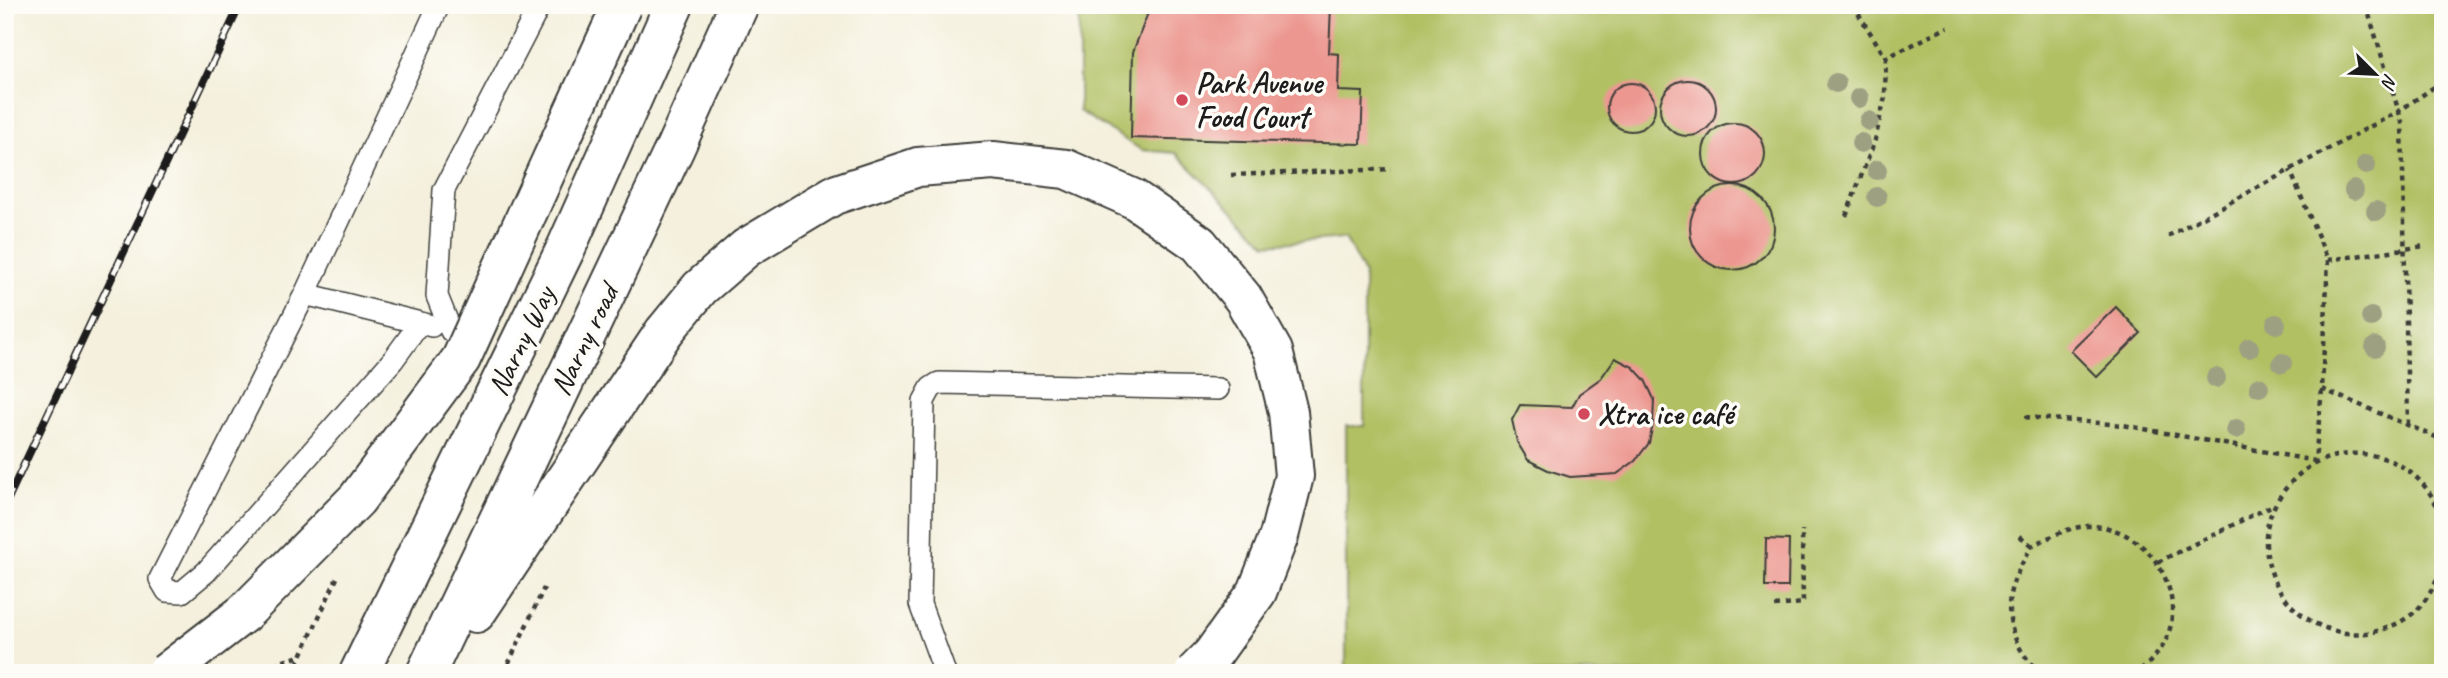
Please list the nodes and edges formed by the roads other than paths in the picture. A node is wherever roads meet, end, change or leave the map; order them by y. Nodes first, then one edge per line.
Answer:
1 (439, 5) edge
2 (540, 5) edge
3 (622, 5) edge
4 (674, 5) edge
5 (739, 5) edge
6 (305, 294) junction
7 (420, 323) junction
8 (451, 331) junction
9 (515, 354) junction
10 (1218, 389) dead end
11 (166, 673) edge
12 (359, 673) edge
13 (426, 673) edge
14 (435, 673) edge
15 (945, 673) edge
16 (1194, 673) edge

1 - 6 lane
2 - 8 lane
3 - 11 main road, bridge
4 - 9 main road, Narny Way
5 - 13 main road, Narny road
6 - 7 lane
6 - 7 lane
7 - 8 lane
8 - 9 lane
9 - 12 main road, Narny Way
10 - 15 lane
14 - 16 main road, bridge

